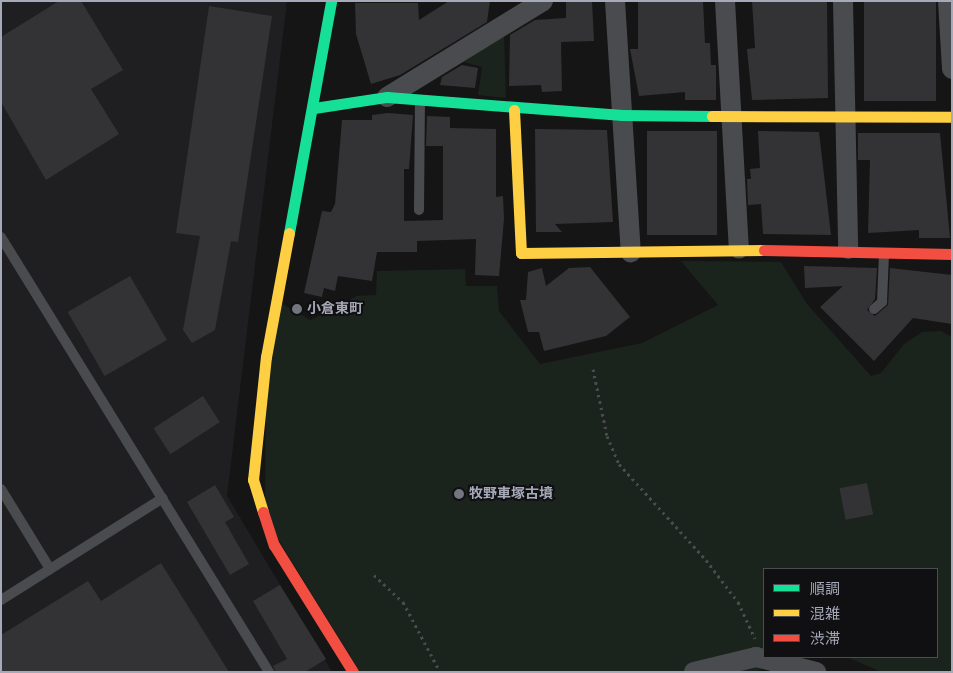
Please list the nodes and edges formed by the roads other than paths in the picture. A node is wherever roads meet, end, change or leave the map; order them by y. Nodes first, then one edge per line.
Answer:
1 (331, 1) edge
2 (543, 1) edge
3 (615, 1) edge
4 (725, 1) edge
5 (843, 1) edge
6 (948, 1) edge
7 (952, 69) edge
8 (386, 98) junction
9 (420, 101) junction
10 (314, 108) junction
11 (514, 110) junction
12 (731, 114) junction
13 (622, 115) junction
14 (844, 116) junction
15 (952, 117) edge
16 (420, 210) dead end
17 (1, 237) edge
18 (738, 249) junction
19 (848, 249) junction
20 (885, 251) junction
21 (631, 252) junction
22 (952, 254) edge
23 (874, 309) dead end
24 (1, 489) edge
25 (163, 498) junction
26 (50, 569) junction
27 (1, 600) edge
28 (269, 672) edge
29 (353, 672) edge
30 (694, 672) edge
31 (816, 672) edge

1 - 10 street
2 - 8 street
3 - 13 street
4 - 12 street
5 - 14 street
6 - 7 street
8 - 9 street
8 - 10 street
9 - 11 street
9 - 16 lane
10 - 29 street
11 - 13 street
11 - 21 street
12 - 13 street
12 - 14 street
12 - 18 street
13 - 21 street
14 - 15 street
14 - 19 street
17 - 25 lane
18 - 19 street
18 - 21 street
19 - 20 street
20 - 22 street
20 - 23 lane
24 - 26 lane
25 - 26 lane
25 - 28 lane
26 - 27 lane
30 - 31 street

